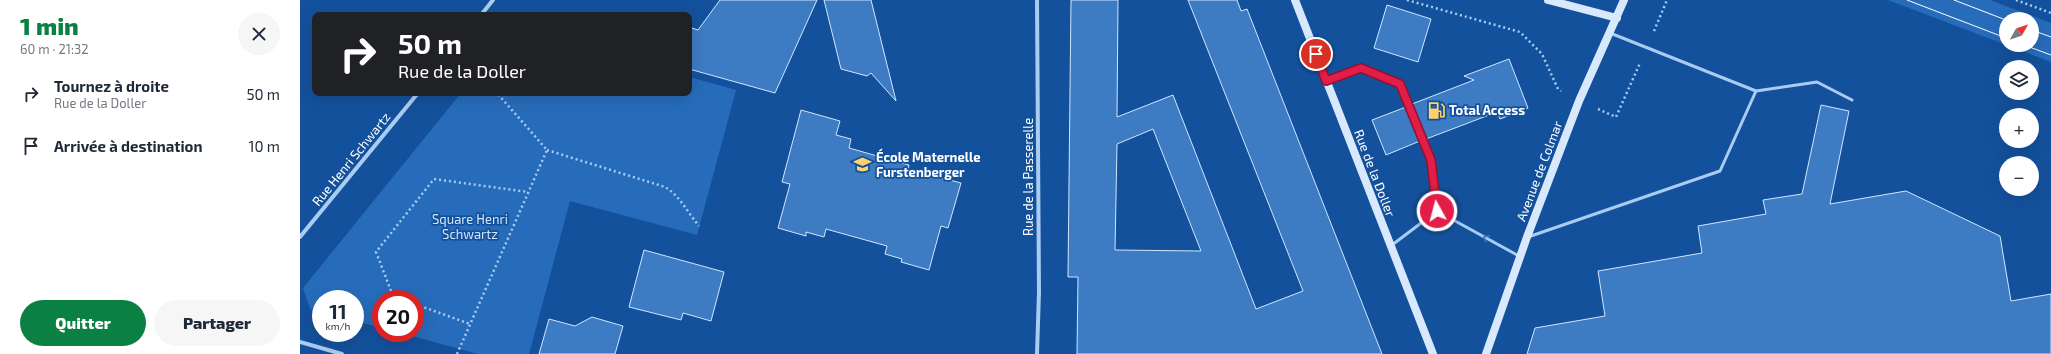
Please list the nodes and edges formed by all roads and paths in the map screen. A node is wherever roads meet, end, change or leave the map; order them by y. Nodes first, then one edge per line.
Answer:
1 (494, 0) edge
2 (1037, 0) edge
3 (1295, 0) edge
4 (1407, 0) edge
5 (1548, 0) edge
6 (1624, 0) edge
7 (2016, 0) edge
8 (484, 12) edge
9 (2051, 13) edge
10 (1617, 18) junction
11 (1610, 33) junction
12 (1326, 81) junction
13 (1756, 91) junction
14 (416, 96) edge
15 (500, 96) edge
16 (1852, 100) dead end
17 (1579, 101) junction
18 (547, 150) junction
19 (528, 192) junction
20 (1437, 211) junction
21 (699, 226) dead end
22 (300, 237) edge
23 (1527, 237) junction
24 (1390, 246) junction
25 (1520, 257) junction
26 (391, 290) edge
27 (424, 307) edge
28 (470, 324) junction
29 (300, 342) edge
30 (342, 354) edge
31 (457, 354) edge
32 (1037, 354) edge
33 (1433, 354) edge
34 (1486, 354) edge

1 - 8 street
2 - 32 street, Rue de la Passerelle
3 - 12 main road, Rue de la Doller
4 - 17 path
5 - 10 main road
6 - 10 main road, Avenue de Colmar
7 - 9 path
10 - 11 main road, Avenue de Colmar
11 - 13 lane
11 - 17 main road, Avenue de Colmar
12 - 20 lane
12 - 24 main road, Rue de la Doller
13 - 16 lane
13 - 23 lane
14 - 22 street, Rue Henri Schwartz
15 - 18 path
17 - 23 main road, Avenue de Colmar
18 - 19 path
18 - 21 path
19 - 26 path
19 - 28 path
20 - 24 lane
25 -> 20 lane
23 - 25 main road, Avenue de Colmar
24 - 33 main road, Rue de la Doller
25 - 34 main road, Avenue de Colmar
27 - 28 path
28 - 31 path
29 - 30 street

